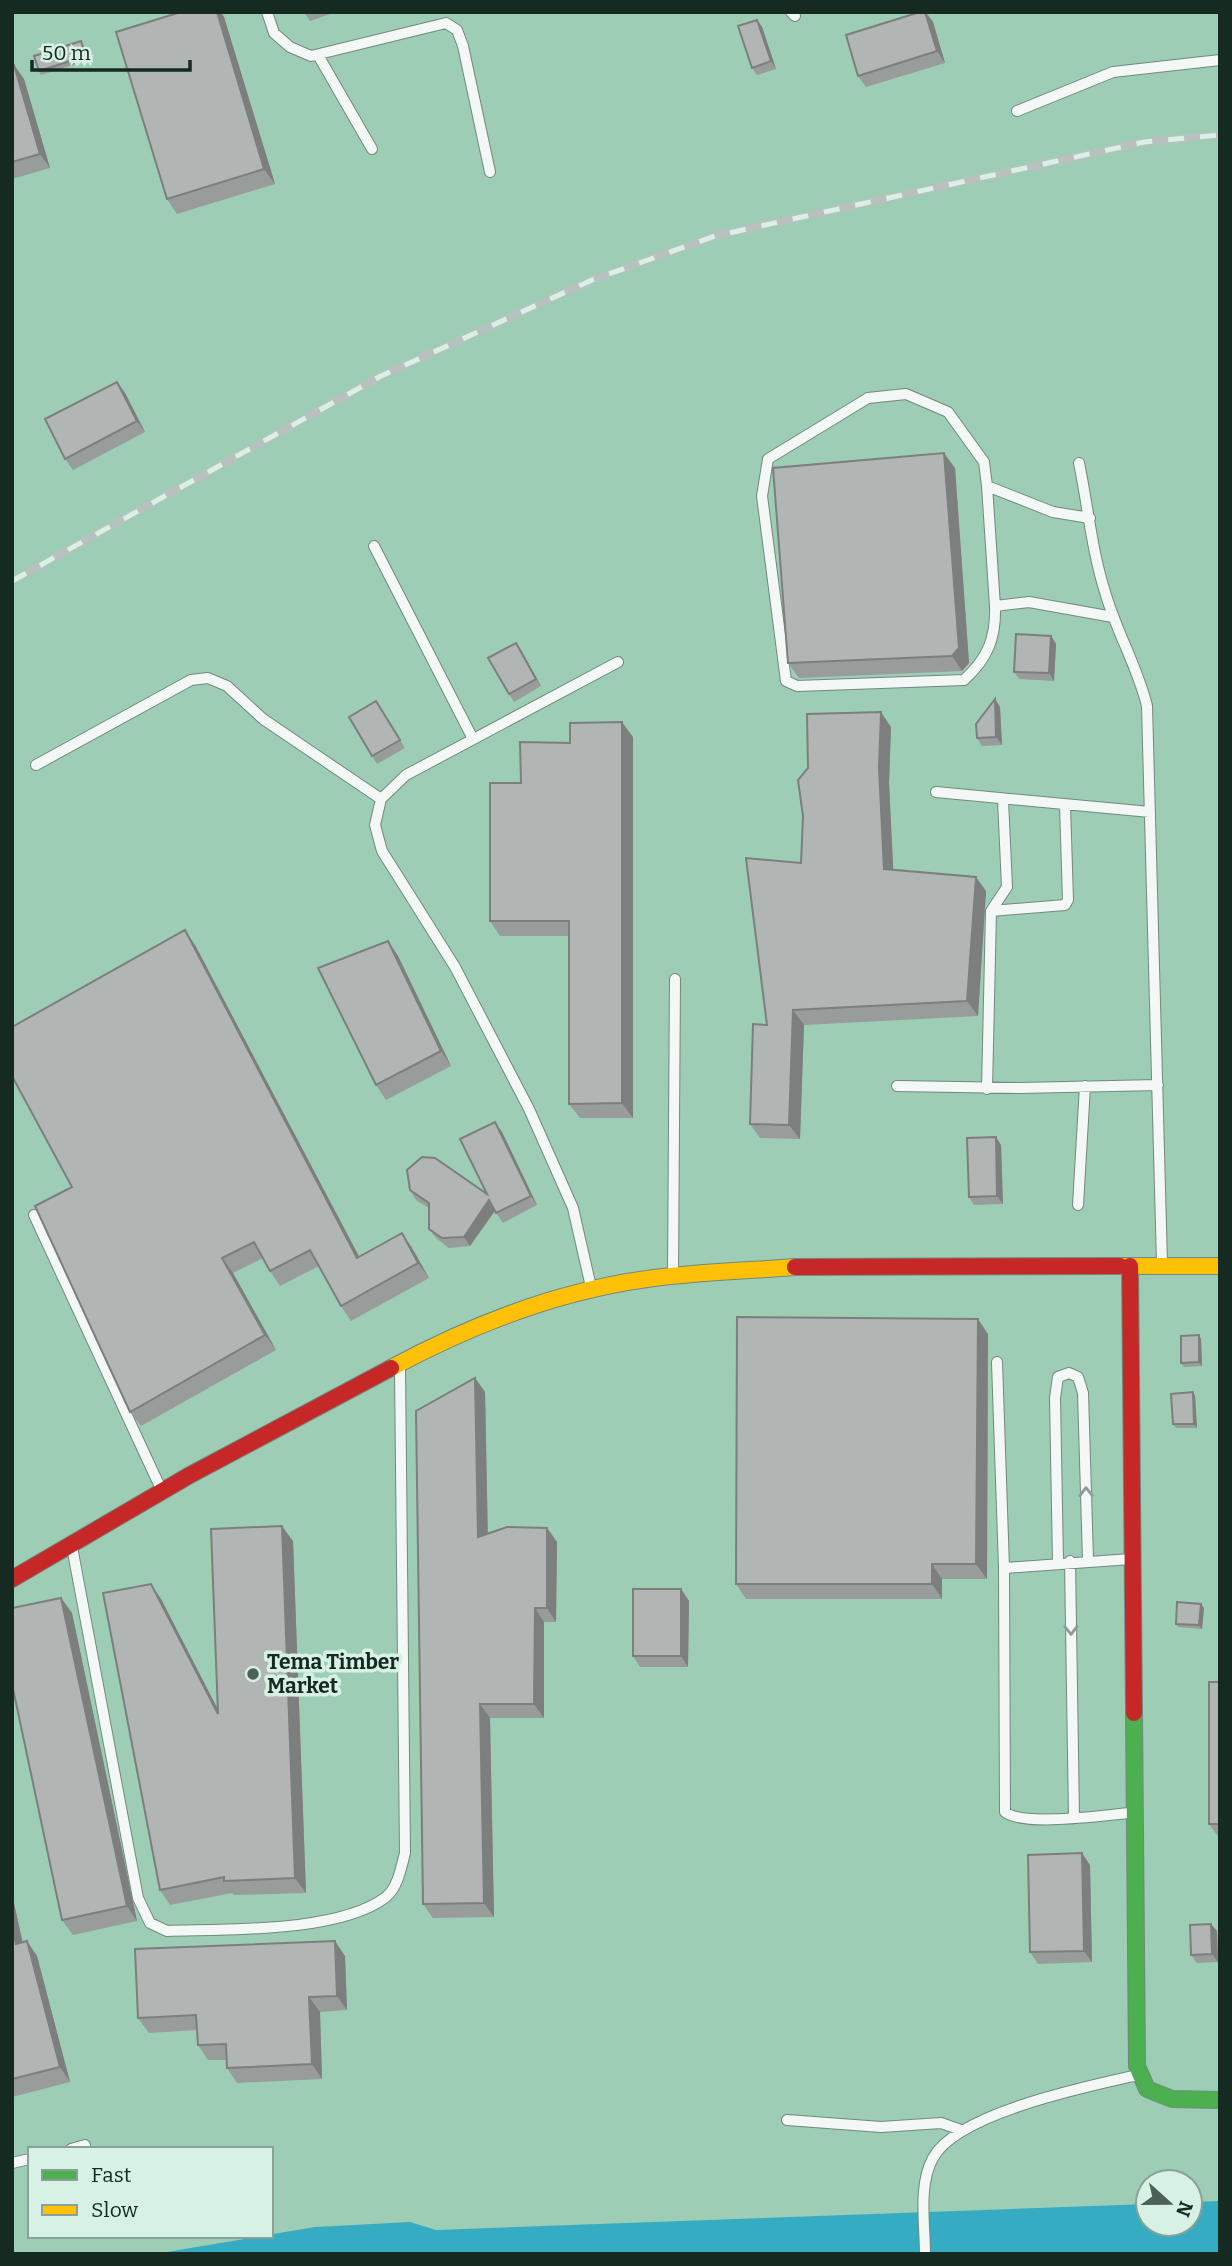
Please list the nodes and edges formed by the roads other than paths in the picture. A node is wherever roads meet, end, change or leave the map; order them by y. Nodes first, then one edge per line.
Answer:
1 (267, 12) edge
2 (318, 55) junction
3 (1220, 60) edge
4 (1017, 111) dead end
5 (372, 149) dead end
6 (490, 172) dead end
7 (1079, 463) dead end
8 (987, 486) junction
9 (1090, 518) junction
10 (374, 546) dead end
11 (995, 606) junction
12 (1113, 617) junction
13 (618, 662) dead end
14 (473, 739) junction
15 (36, 765) dead end
16 (936, 792) dead end
17 (381, 799) junction
18 (1003, 800) junction
19 (1065, 805) junction
20 (1150, 812) junction
21 (991, 911) junction
22 (675, 979) dead end
23 (1158, 1084) junction
24 (897, 1086) dead end
25 (1085, 1086) junction
26 (986, 1088) junction
27 (1079, 1205) dead end
28 (34, 1216) edge
29 (1130, 1266) junction
30 (1162, 1266) junction
31 (1220, 1266) edge
32 (673, 1277) junction
33 (592, 1289) junction
34 (997, 1362) dead end
35 (400, 1363) junction
36 (162, 1492) junction
37 (72, 1545) junction
38 (1134, 1559) junction
39 (1088, 1560) junction
40 (1070, 1561) junction
41 (1058, 1562) junction
42 (1004, 1568) junction
43 (12, 1580) edge
44 (1136, 1813) junction
45 (1073, 1817) junction
46 (1140, 2074) junction
47 (1220, 2100) edge
48 (787, 2120) dead end
49 (961, 2130) junction
50 (85, 2145) dead end
51 (78, 2147) edge
52 (925, 2254) edge

1 - 2 lane
2 - 5 lane
2 - 6 lane
3 - 4 lane
7 - 9 lane
8 - 9 lane
8 - 11 lane
8 - 11 lane
9 - 12 lane
10 - 14 lane
11 - 12 lane
12 - 20 lane
13 - 14 lane
14 - 17 lane
15 - 17 lane
16 - 18 lane
17 - 33 lane
18 - 19 lane
18 - 21 lane
19 - 20 lane
19 - 21 lane
20 - 23 lane
21 - 26 lane
22 - 32 lane
23 - 25 lane
23 - 30 lane
24 - 26 lane
25 - 26 lane
25 - 27 lane
28 - 36 lane
29 - 30 street
29 - 32 street
29 - 38 street
30 - 31 street
32 - 33 street
33 - 35 street
34 - 42 lane
35 - 36 street
35 - 37 lane
36 - 37 street
37 - 43 street
38 - 39 lane
38 - 44 street
39 - 40 lane
39 -> 41 lane
40 - 41 lane
40 -> 45 lane
41 - 42 lane
42 - 45 lane
44 - 45 lane
44 - 46 street
46 - 47 street
46 - 49 lane
48 - 49 lane
49 - 52 lane
50 - 51 lane

